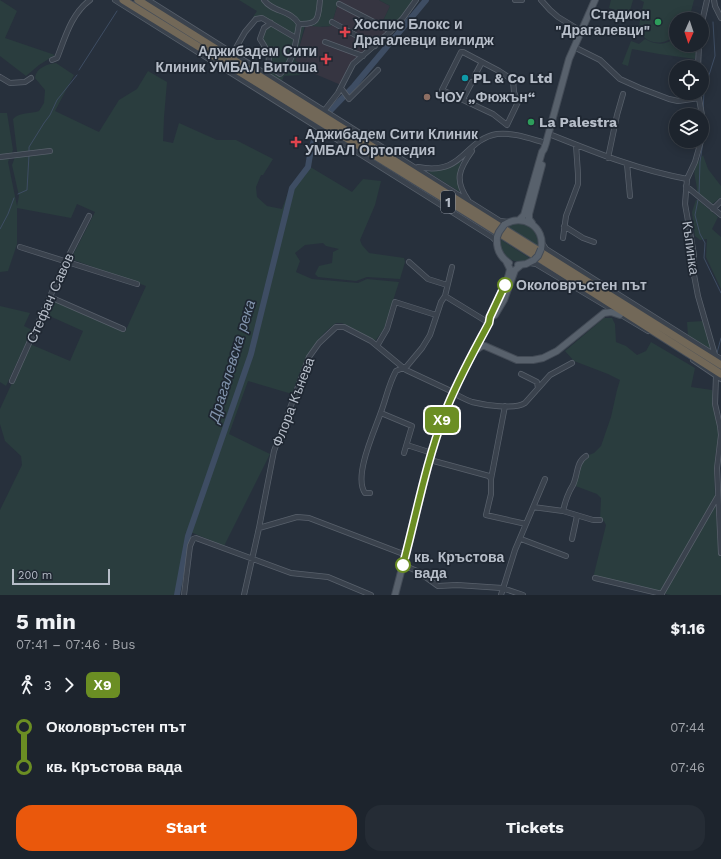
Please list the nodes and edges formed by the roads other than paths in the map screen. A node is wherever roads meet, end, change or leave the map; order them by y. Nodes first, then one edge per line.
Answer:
1 (90, 0) edge
2 (114, 0) edge
3 (123, 0) edge
4 (138, 0) edge
5 (148, 0) edge
6 (264, 0) edge
7 (320, 0) edge
8 (515, 0) edge
9 (522, 0) edge
10 (541, 0) edge
11 (595, 0) edge
12 (703, 0) edge
13 (707, 0) edge
14 (714, 0) edge
15 (416, 1) edge
16 (339, 4) dead end
17 (704, 12) joint
18 (721, 18) edge
19 (332, 22) dead end
20 (271, 23) junction
21 (299, 24) junction
22 (390, 31) junction
23 (581, 31) junction
24 (296, 38) junction
25 (325, 42) dead end
26 (375, 46) junction
27 (574, 47) junction
28 (233, 53) junction
29 (363, 56) junction
30 (52, 60) dead end
31 (482, 62) junction
32 (268, 66) junction
33 (378, 70) dead end
34 (265, 73) junction
35 (475, 75) dead end
36 (0, 77) edge
37 (30, 78) dead end
38 (472, 82) dead end
39 (341, 88) junction
40 (623, 94) dead end
41 (463, 99) junction
42 (669, 99) edge
43 (297, 100) junction
44 (324, 111) junction
45 (507, 125) junction
46 (331, 130) junction
47 (509, 134) junction
48 (549, 134) junction
49 (366, 137) junction
50 (348, 145) junction
51 (476, 145) junction
52 (576, 145) junction
53 (545, 146) junction
54 (699, 148) edge
55 (50, 151) dead end
56 (357, 151) junction
57 (383, 153) junction
58 (0, 158) edge
59 (377, 158) junction
60 (608, 158) junction
61 (627, 164) junction
62 (414, 167) junction
63 (687, 179) junction
64 (686, 186) junction
65 (630, 196) dead end
66 (721, 201) edge
67 (469, 202) junction
68 (713, 209) junction
69 (721, 215) edge
70 (89, 216) dead end
71 (519, 220) junction
72 (510, 222) junction
73 (532, 223) junction
74 (564, 226) junction
75 (563, 238) dead end
76 (497, 240) junction
77 (594, 242) dead end
78 (542, 246) junction
79 (20, 247) dead end
80 (66, 261) junction
81 (506, 261) junction
82 (409, 262) dead end
83 (532, 262) junction
84 (521, 265) junction
85 (452, 267) dead end
86 (137, 284) dead end
87 (447, 285) junction
88 (445, 296) junction
89 (50, 297) junction
90 (436, 315) junction
91 (620, 315) junction
92 (489, 323) junction
93 (123, 329) dead end
94 (648, 332) junction
95 (660, 336) junction
96 (685, 337) junction
97 (377, 346) junction
98 (474, 352) junction
99 (697, 354) junction
100 (716, 358) edge
101 (572, 362) dead end
102 (721, 365) edge
103 (703, 367) junction
104 (402, 368) junction
105 (521, 374) dead end
106 (718, 375) edge
107 (721, 379) edge
108 (12, 381) dead end
109 (538, 388) junction
110 (453, 392) junction
111 (504, 406) junction
112 (381, 413) junction
113 (407, 445) junction
114 (404, 453) dead end
115 (432, 453) junction
116 (586, 456) dead end
117 (430, 460) junction
118 (491, 479) junction
119 (545, 479) dead end
120 (370, 493) dead end
121 (718, 496) junction
122 (533, 508) junction
123 (563, 511) junction
124 (577, 516) junction
125 (600, 520) dead end
126 (526, 524) junction
127 (259, 528) junction
128 (521, 539) junction
129 (572, 539) dead end
130 (721, 553) edge
131 (406, 555) junction
132 (566, 556) dead end
133 (252, 560) junction
134 (403, 565) junction
135 (595, 578) dead end
136 (502, 588) junction
137 (662, 594) edge
138 (184, 595) edge
139 (244, 595) edge
140 (371, 595) edge
141 (395, 595) edge
142 (501, 595) edge
143 (523, 595) edge

1 - 30 street
2 - 50 street
3 - 46 highway, 1
4 - 43 highway, 1
5 - 28 street
6 - 21 street
7 - 21 street
8 - 9 street
10 - 23 street
11 - 23 main road
12 - 17 street
13 - 17 street
14 - 18 street
15 - 22 street
16 - 22 street
19 - 26 street
20 - 24 street
20 - 28 street
20 - 32 street
21 - 24 street
22 - 26 street
23 - 27 main road
24 - 32 street
25 - 29 street
26 - 29 street
27 - 42 street
27 - 48 main road
28 - 34 street
29 - 39 street
31 - 35 street
31 - 41 street
31 - 45 street
32 - 34 street
33 - 39 street
34 - 44 street
36 - 37 street
38 - 41 street
39 - 44 street
40 - 60 street
41 - 45 street
43 - 44 highway
43 - 57 highway, 1
44 - 49 street
45 - 47 street
46 - 50 highway
46 - 59 highway, 1
47 - 51 street
47 - 53 street
48 - 52 street
48 - 53 main road
49 - 57 highway
49 - 62 street
50 - 56 street
51 - 62 street
51 - 67 street
52 - 60 street
52 - 74 street
53 - 71 main road
53 - 73 main road
54 - 63 street, Къпинка
55 - 58 street
56 - 59 highway
56 - 76 street
57 - 99 highway, 1
59 - 95 highway, 1
60 - 61 street
61 - 63 street
61 - 65 street
62 - 67 street
63 - 64 street, Къпинка
64 - 68 street
64 - 100 street, Къпинка
66 - 68 street
67 - 72 street
68 - 69 street
70 - 80 street, Стефан Савов
71 - 72 main road
71 - 73 main road
72 - 76 main road, bridge
73 - 78 main road
74 - 75 street
74 - 77 street
76 - 81 main road
78 - 83 main road, bridge
78 - 96 street
79 - 80 street
80 - 86 street
80 - 89 street, Стефан Савов
81 - 84 main road
81 - 92 main road
82 - 87 street
83 - 84 main road
83 - 91 street
84 - 92 main road
85 - 87 street
87 - 88 street
88 - 90 street
88 - 92 street
89 - 93 street
89 - 108 street, Стефан Савов
90 - 97 street
90 - 104 street
91 - 94 street
91 - 98 main road
92 - 98 main road
94 - 95 highway
94 - 103 street
95 - 99 highway, 1
96 - 99 highway
96 - 100 street
97 - 104 street, Флора Кънева
97 - 127 street, Флора Кънева
98 - 110 main road
99 - 100 highway, 1
99 - 103 highway
99 - 106 highway, 1
100 - 102 highway, 1
101 - 109 street, Флора Кънева
103 - 106 street
104 - 110 street, Флора Кънева
104 - 112 street
105 - 109 street
106 - 107 street
106 - 121 street
109 - 111 street, Флора Кънева
110 - 111 street, Флора Кънева
110 - 115 main road
111 - 118 street
112 - 113 street
112 - 120 street
113 - 114 street
113 - 115 street
115 - 117 main road
116 - 123 street
117 - 118 street
117 - 131 main road
118 - 126 street
119 - 122 street
121 - 130 street
121 - 137 street
122 - 123 street
122 - 126 street
123 - 124 street
124 - 125 street
124 - 129 street
126 - 128 street
127 - 131 street
127 - 133 street, Флора Кънева
128 - 132 street
128 - 136 street
131 - 134 main road
133 - 138 street
133 - 139 street, Флора Кънева
133 - 140 street
134 - 136 street
134 - 141 main road
135 - 137 street
136 - 142 street
136 - 143 street

